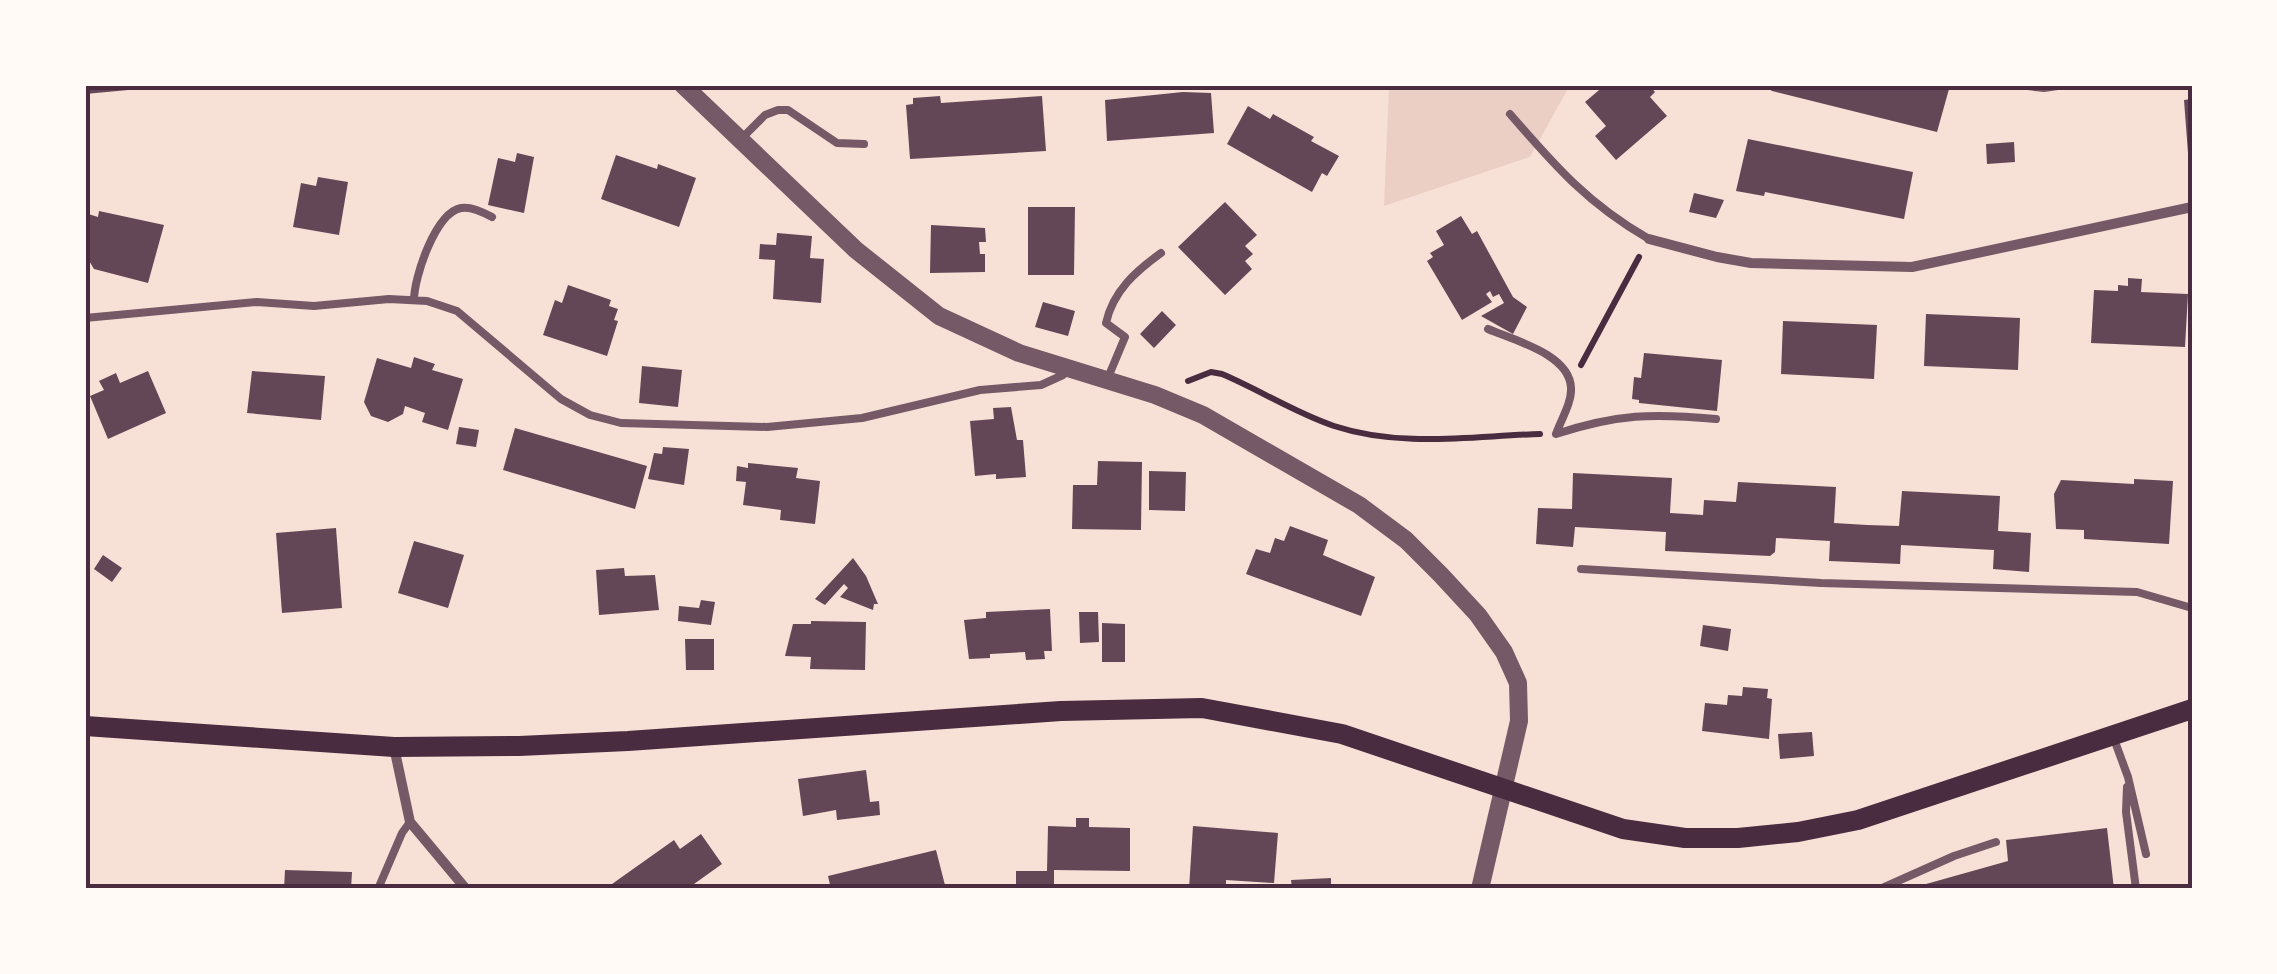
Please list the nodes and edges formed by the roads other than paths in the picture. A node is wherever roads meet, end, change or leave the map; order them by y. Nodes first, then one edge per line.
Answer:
1 (683, 85) edge
2 (2018, 85) edge
3 (2064, 85) edge
4 (1510, 114) dead end
5 (742, 138) junction
6 (864, 144) dead end
7 (2192, 207) edge
8 (492, 217) dead end
9 (1649, 238) joint
10 (1161, 253) dead end
11 (414, 300) junction
12 (85, 318) edge
13 (1488, 329) dead end
14 (1067, 369) junction
15 (1107, 380) junction
16 (1716, 419) dead end
17 (1581, 569) dead end
18 (2192, 608) edge
19 (2192, 709) edge
20 (85, 726) edge
21 (2112, 735) junction
22 (394, 748) junction
23 (2128, 778) junction
24 (1505, 788) junction
25 (410, 822) junction
26 (1996, 842) dead end
27 (2146, 854) dead end
28 (460, 886) edge
29 (378, 889) edge
30 (1480, 889) edge
31 (1880, 889) edge
32 (2136, 889) edge

1 - 5 street
2 - 3 lane
4 - 9 lane
5 - 6 lane
5 - 14 street
7 - 9 street
8 - 11 lane
10 - 15 lane
11 - 12 lane
11 - 14 lane
13 - 16 lane
14 - 15 street
15 - 24 street
17 - 18 lane
19 - 21 main road
20 - 22 main road
21 - 23 lane
21 - 24 main road
22 - 24 main road
22 - 25 street
23 - 27 lane
23 - 32 lane
24 - 30 street
25 - 28 street
25 - 29 lane
26 - 31 lane

